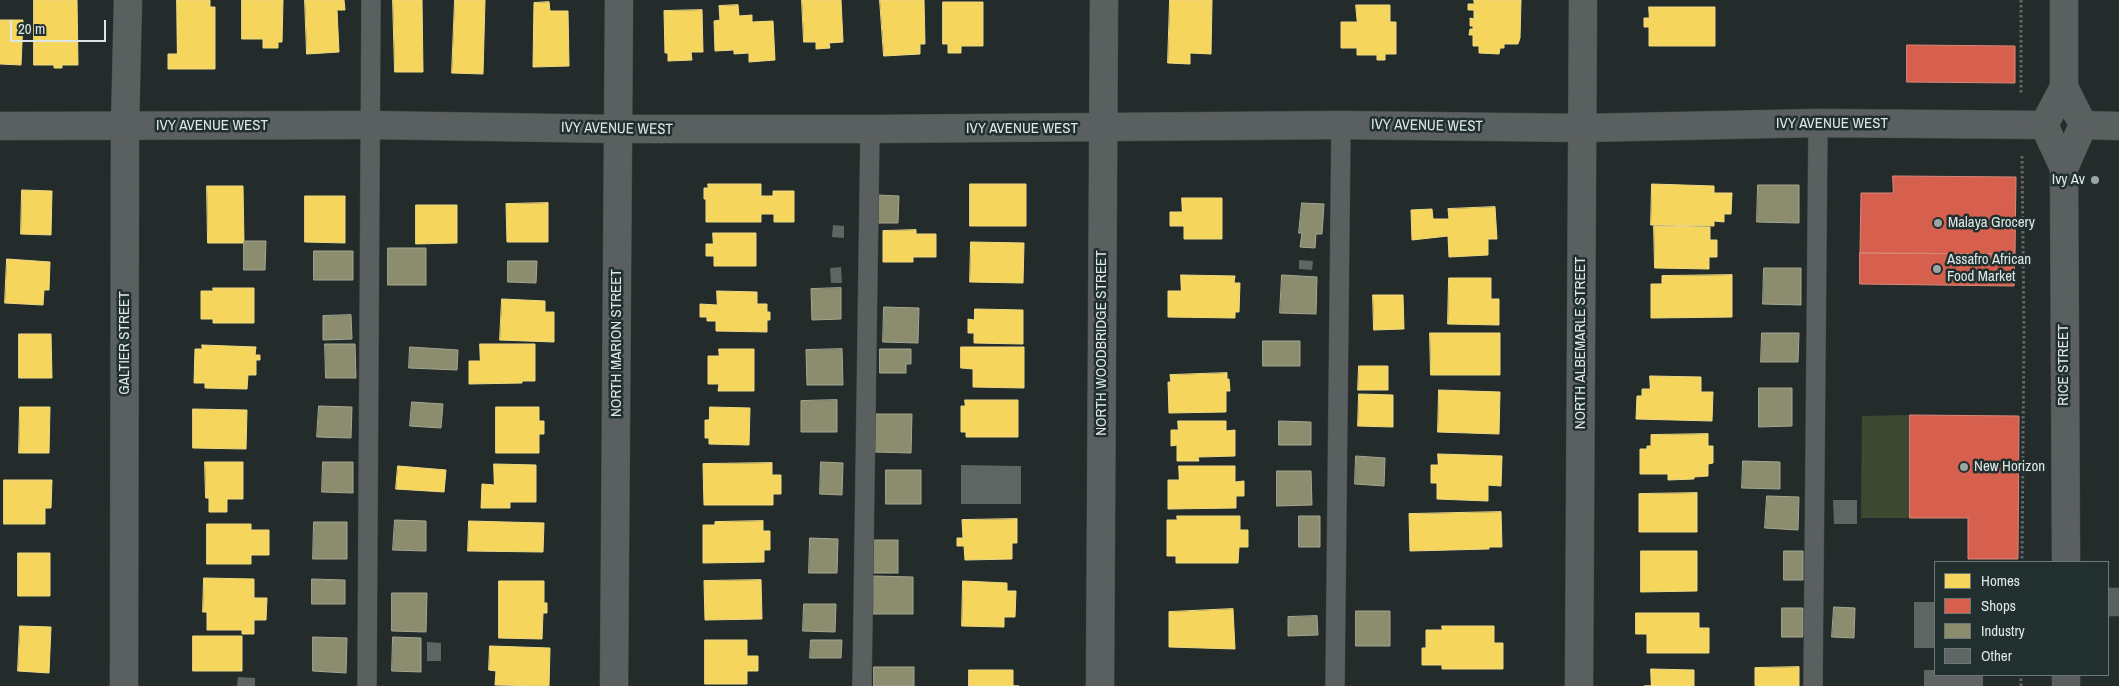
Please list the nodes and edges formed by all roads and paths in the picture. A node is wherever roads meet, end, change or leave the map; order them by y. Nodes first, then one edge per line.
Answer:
1 (128, 0) edge
2 (372, 0) edge
3 (619, 0) edge
4 (1104, 0) edge
5 (1583, 0) edge
6 (2021, 0) edge
7 (2064, 0) edge
8 (2064, 87) junction
9 (1818, 123) junction
10 (372, 125) junction
11 (2034, 125) junction
12 (2084, 125) junction
13 (0, 126) edge
14 (125, 126) junction
15 (1340, 126) junction
16 (2119, 126) edge
17 (1583, 128) junction
18 (618, 129) junction
19 (870, 129) junction
20 (1104, 129) junction
21 (2064, 168) junction
22 (2022, 561) edge
23 (2066, 561) edge
24 (124, 686) edge
25 (367, 686) edge
26 (614, 686) edge
27 (862, 686) edge
28 (1100, 686) edge
29 (1336, 686) edge
30 (1579, 686) edge
31 (1813, 686) edge

1 - 14 street, GALTIER STREET
2 - 10 lane
3 - 18 street, NORTH MARION STREET
4 - 20 street, NORTH WOODBRIDGE STREET
5 - 17 street, NORTH ALBEMARLE STREET
6 - 11 path
7 - 8 street
8 - 11 street
8 - 12 street
9 - 11 street, IVY AVENUE WEST
9 - 17 street, IVY AVENUE WEST
9 - 31 lane
10 - 14 street, IVY AVENUE WEST
10 - 18 street, IVY AVENUE WEST
10 - 25 lane
11 - 21 street, RICE STREET
11 - 22 path
12 - 16 street
12 - 21 street, RICE STREET
13 - 14 street, IVY AVENUE WEST
14 - 24 street, GALTIER STREET
15 - 17 street, IVY AVENUE WEST
15 - 20 street, IVY AVENUE WEST
15 - 29 lane
17 - 30 street, NORTH ALBEMARLE STREET
18 - 19 street, IVY AVENUE WEST
18 - 26 street, NORTH MARION STREET
19 - 20 street, IVY AVENUE WEST
19 - 27 lane
20 - 28 street, NORTH WOODBRIDGE STREET
21 - 23 street, RICE STREET

